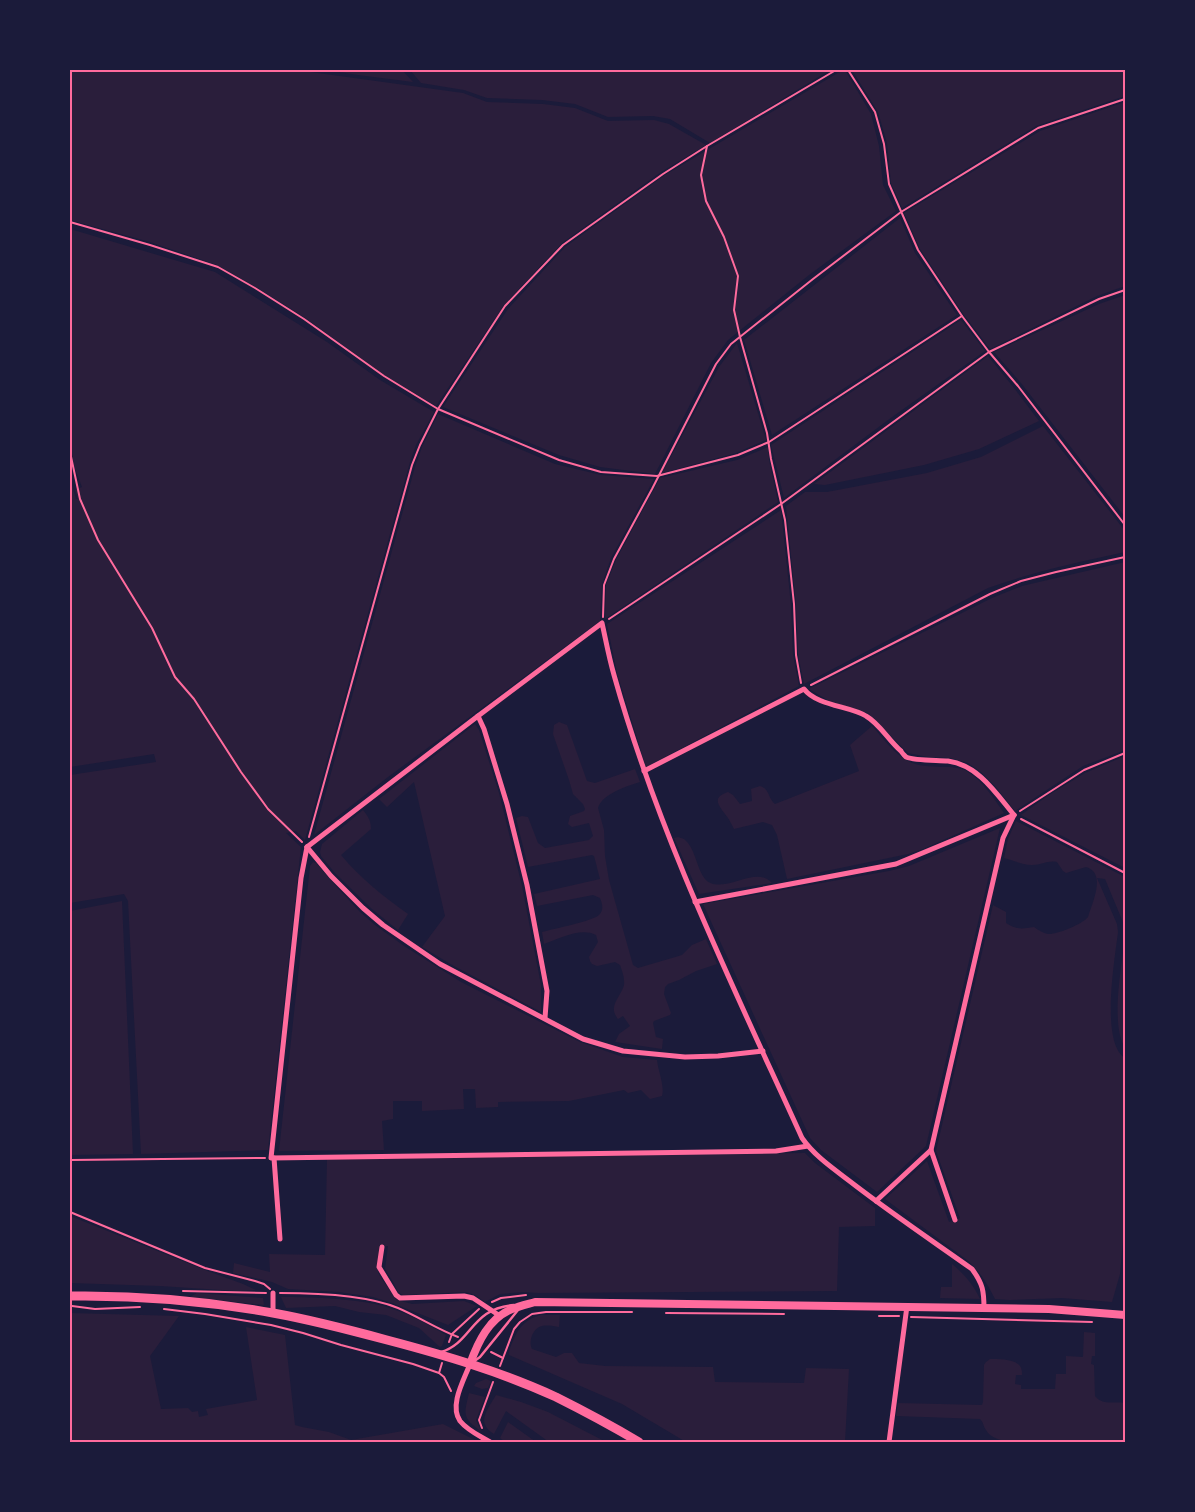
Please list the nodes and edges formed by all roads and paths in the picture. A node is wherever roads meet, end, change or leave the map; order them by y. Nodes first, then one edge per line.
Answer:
1 (836, 70) edge
2 (848, 70) edge
3 (1125, 99) edge
4 (707, 146) junction
5 (902, 212) junction
6 (70, 222) edge
7 (1125, 290) edge
8 (962, 316) junction
9 (740, 337) junction
10 (989, 352) junction
11 (438, 409) junction
12 (769, 442) junction
13 (70, 452) edge
14 (658, 476) junction
15 (782, 504) junction
16 (1125, 525) edge
17 (1125, 558) edge
18 (602, 623) junction
19 (804, 689) junction
20 (478, 716) junction
21 (1125, 753) edge
22 (644, 771) junction
23 (1014, 815) junction
24 (307, 847) junction
25 (1125, 873) edge
26 (695, 902) junction
27 (545, 1018) junction
28 (762, 1051) junction
29 (808, 1146) junction
30 (931, 1150) junction
31 (273, 1158) junction
32 (70, 1160) edge
33 (876, 1201) junction
34 (70, 1212) edge
35 (955, 1220) dead end
36 (280, 1239) dead end
37 (382, 1247) dead end
38 (273, 1293) junction
39 (70, 1296) edge
40 (70, 1305) edge
41 (523, 1305) junction
42 (907, 1306) junction
43 (144, 1307) dead end
44 (161, 1308) dead end
45 (984, 1309) junction
46 (491, 1310) junction
47 (634, 1312) dead end
48 (273, 1313) junction
49 (663, 1313) dead end
50 (784, 1314) dead end
51 (1125, 1315) edge
52 (500, 1316) junction
53 (878, 1316) dead end
54 (906, 1316) junction
55 (1095, 1322) dead end
56 (452, 1334) dead end
57 (436, 1354) junction
58 (503, 1358) dead end
59 (470, 1364) junction
60 (490, 1391) dead end
61 (456, 1405) junction
62 (483, 1430) dead end
63 (490, 1442) edge
64 (639, 1442) edge
65 (889, 1442) edge

1 - 4 path
2 - 5 path
3 - 5 path
4 - 9 path
4 - 11 path
5 - 8 path
5 - 9 path
6 - 11 path
7 - 10 path
8 - 10 path
8 - 12 path
9 - 12 path
9 - 14 path
10 - 15 path
10 - 16 path
11 - 14 path
11 - 24 path
12 - 14 path
12 - 15 path
13 - 24 path
14 - 18 path
15 - 18 path
15 - 19 path
17 - 19 path
18 - 20 street
18 - 22 street
19 - 22 street
19 - 23 street
20 - 24 street
20 - 27 street
21 - 23 path
22 - 26 street
23 - 25 path
23 - 26 street
23 - 30 street
24 - 27 street
24 - 31 street
26 - 28 street
27 - 28 street
28 - 29 street
29 - 31 street
29 - 33 street
30 - 33 street
30 - 35 street
31 - 32 path
31 - 36 street
33 - 45 street
34 - 38 path
37 - 46 street
38 - 48 street
38 - 56 path
39 - 48 main road
40 - 43 path
41 - 42 main road
41 - 46 lane
41 - 52 main road
41 - 59 lane
42 - 45 main road
42 - 54 street
44 - 61 path
45 - 51 main road
46 - 52 street
46 - 57 lane
47 - 58 path
48 - 57 main road
49 - 50 path
52 - 59 main road
53 - 54 path
54 - 55 path
54 - 65 street
57 - 59 main road
59 - 61 street
59 - 64 main road
60 - 62 path
61 - 63 street

